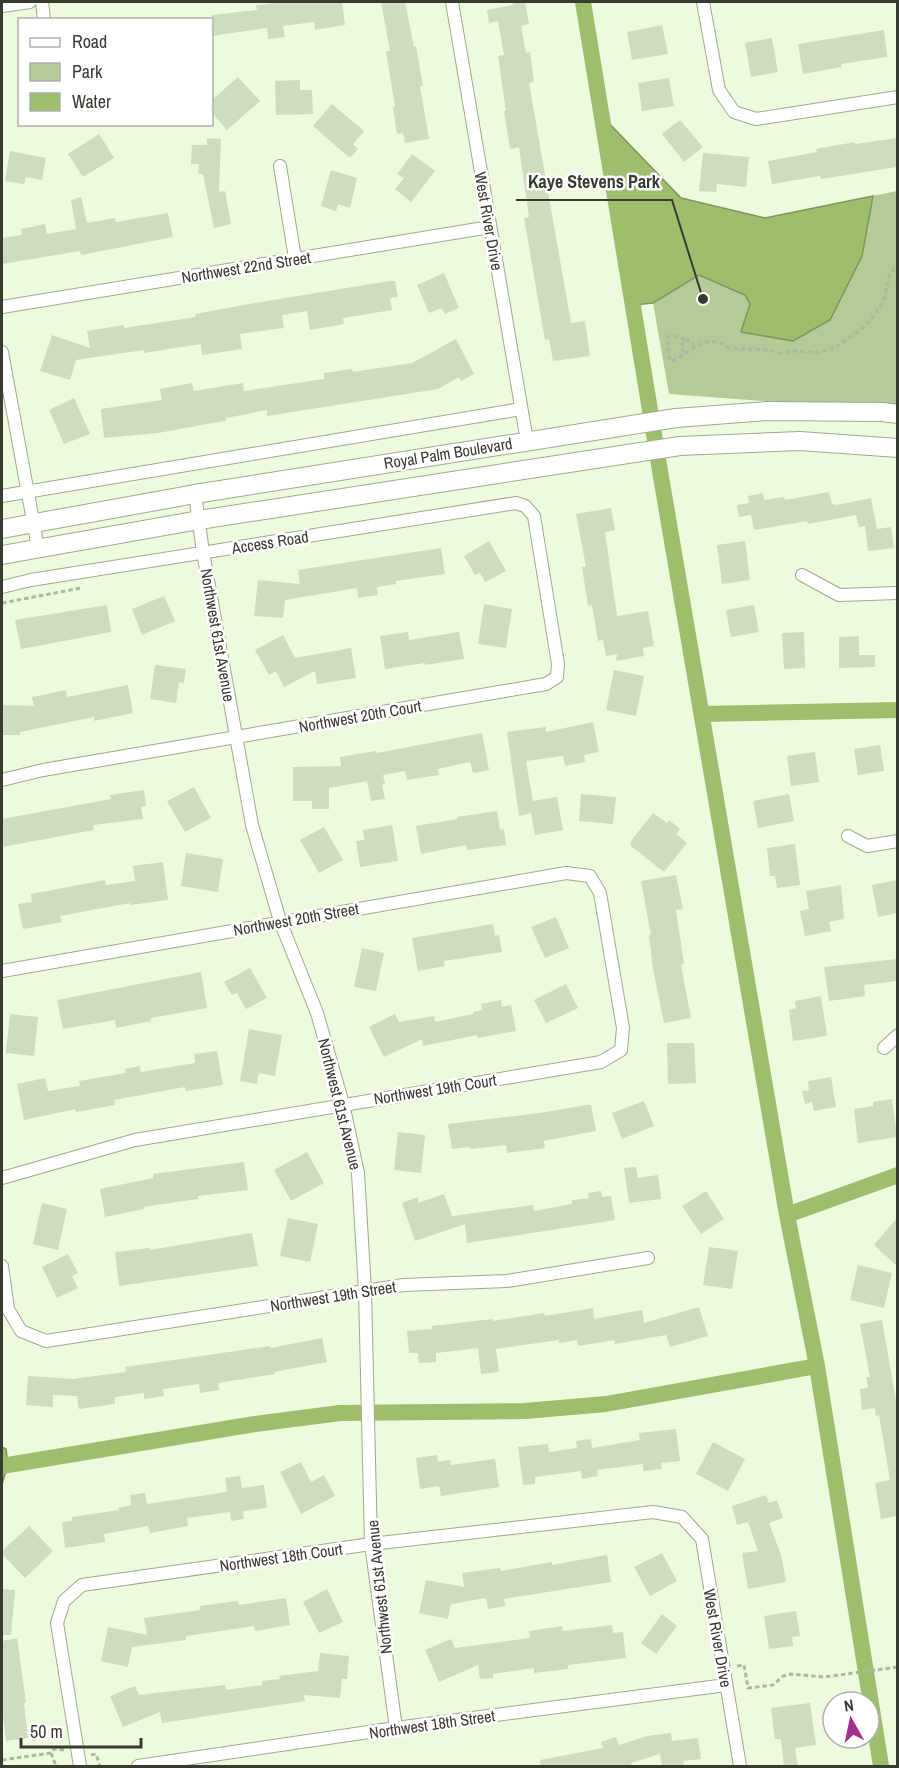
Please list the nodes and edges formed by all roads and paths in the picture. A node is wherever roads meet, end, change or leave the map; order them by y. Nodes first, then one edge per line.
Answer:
1 (30, 2) edge
2 (42, 2) edge
3 (452, 2) edge
4 (703, 2) edge
5 (2, 6) edge
6 (44, 18) edge
7 (897, 97) edge
8 (280, 166) dead end
9 (490, 227) junction
10 (295, 258) junction
11 (897, 264) edge
12 (2, 307) edge
13 (685, 340) junction
14 (694, 346) junction
15 (2, 352) edge
16 (685, 352) junction
17 (521, 409) junction
18 (897, 414) edge
19 (527, 441) junction
20 (897, 448) edge
21 (27, 490) junction
22 (195, 494) junction
23 (2, 496) edge
24 (534, 516) joint
25 (199, 520) junction
26 (33, 523) junction
27 (2, 529) edge
28 (38, 548) junction
29 (203, 552) junction
30 (2, 555) edge
31 (802, 575) dead end
32 (2, 587) edge
33 (84, 587) dead end
34 (897, 593) edge
35 (2, 603) edge
36 (237, 737) junction
37 (2, 780) edge
38 (848, 836) dead end
39 (897, 841) edge
40 (590, 876) joint
41 (280, 921) junction
42 (2, 971) edge
43 (897, 1035) edge
44 (884, 1048) dead end
45 (343, 1104) junction
46 (2, 1178) edge
47 (648, 1258) dead end
48 (2, 1266) edge
49 (365, 1291) junction
50 (682, 1517) joint
51 (371, 1544) junction
52 (897, 1667) edge
53 (723, 1668) junction
54 (726, 1685) junction
55 (396, 1728) junction
56 (2, 1760) edge
57 (56, 1767) edge
58 (80, 1767) edge
59 (138, 1767) edge
60 (740, 1767) edge

1 - 5 street
2 - 6 street
3 - 9 street, West River Drive
4 - 7 street
8 - 10 street
9 - 10 street, Northwest 22nd Street
9 - 17 street, West River Drive
10 - 12 street, Northwest 22nd Street
11 - 14 path
13 - 14 path
13 - 16 path
13 - 16 path
14 - 16 path
15 - 21 street
17 - 19 street, West River Drive
17 - 21 street
18 - 19 main road, Royal Palm Boulevard
19 - 22 main road, Royal Palm Boulevard
20 - 25 main road, Royal Palm Boulevard
21 - 23 street
21 - 26 street
22 - 25 street, Northwest 61st Avenue
22 - 26 main road, Royal Palm Boulevard
24 - 29 street, Access Road
24 - 36 street, Northwest 20th Court
25 - 28 main road, Royal Palm Boulevard
25 - 29 street, Northwest 61st Avenue
26 - 27 main road, Royal Palm Boulevard
26 - 28 street
28 - 30 main road, Royal Palm Boulevard
29 - 32 street, Access Road
29 - 36 street, Northwest 61st Avenue
31 - 34 street
33 - 35 path
36 - 37 street, Northwest 20th Court
36 - 41 street, Northwest 61st Avenue
38 - 39 street
40 - 41 street, Northwest 20th Street
40 - 45 street, Northwest 19th Court
41 - 42 street, Northwest 20th Street
41 - 45 street, Northwest 61st Avenue
43 - 44 street
45 - 46 street, Northwest 19th Court
45 - 49 street, Northwest 61st Avenue
47 - 49 street, Northwest 19th Street
48 - 49 street, Northwest 19th Street
49 - 51 street, Northwest 61st Avenue
50 - 51 street, Northwest 18th Court
50 - 53 street, West River Drive
51 - 55 street, Northwest 61st Avenue
51 - 58 street, Northwest 18th Court
52 - 53 path
53 - 54 street, West River Drive
54 - 55 street, Northwest 18th Street
54 - 60 street, West River Drive
55 - 59 street, Northwest 18th Street
56 - 57 path

